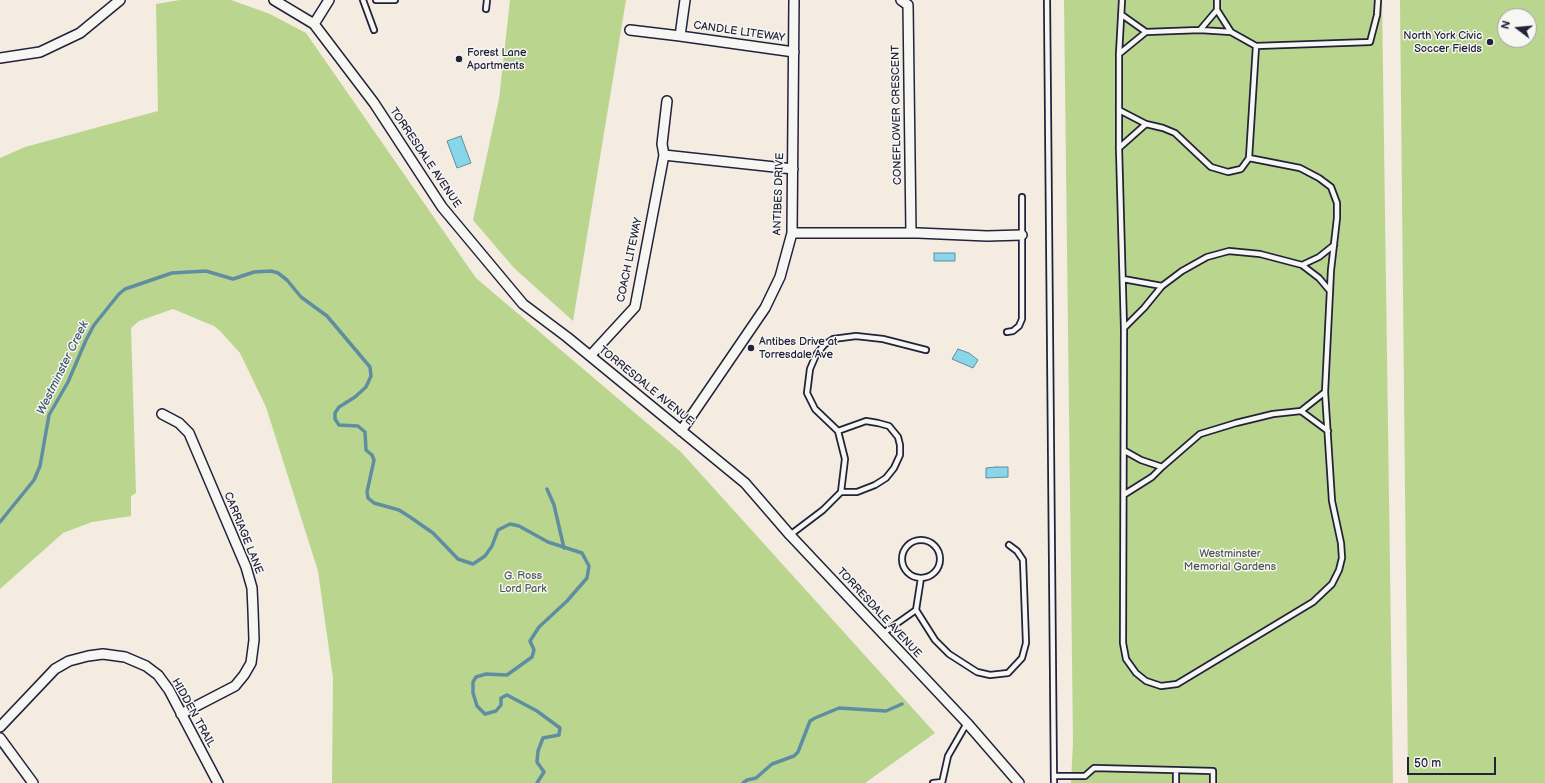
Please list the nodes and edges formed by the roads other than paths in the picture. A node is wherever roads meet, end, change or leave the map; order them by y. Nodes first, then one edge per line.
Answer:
1 (120, 0) edge
2 (274, 0) edge
3 (329, 0) edge
4 (363, 0) edge
5 (376, 0) edge
6 (395, 0) edge
7 (487, 0) edge
8 (685, 0) edge
9 (794, 0) edge
10 (901, 0) edge
11 (1046, 0) edge
12 (1122, 0) edge
13 (1217, 0) edge
14 (1378, 0) edge
15 (486, 9) dead end
16 (1217, 10) junction
17 (1122, 15) junction
18 (314, 24) junction
19 (374, 30) dead end
20 (630, 30) dead end
21 (1200, 30) junction
22 (1146, 32) junction
23 (1232, 32) junction
24 (680, 36) junction
25 (1256, 46) junction
26 (794, 52) junction
27 (1119, 54) junction
28 (0, 58) edge
29 (667, 101) dead end
30 (1119, 110) junction
31 (1146, 124) junction
32 (1119, 148) junction
33 (664, 155) junction
34 (1249, 158) junction
35 (793, 168) junction
36 (1022, 197) dead end
37 (792, 233) junction
38 (910, 233) junction
39 (1022, 235) junction
40 (1334, 245) junction
41 (1302, 265) junction
42 (1123, 279) junction
43 (1162, 286) junction
44 (1330, 291) junction
45 (1124, 328) junction
46 (1007, 332) dead end
47 (926, 350) dead end
48 (590, 356) junction
49 (1324, 392) junction
50 (1301, 411) junction
51 (162, 414) dead end
52 (681, 430) junction
53 (1328, 430) junction
54 (838, 431) junction
55 (1125, 451) junction
56 (1162, 467) junction
57 (841, 492) junction
58 (1125, 494) junction
59 (790, 535) junction
60 (1009, 546) dead end
61 (921, 578) junction
62 (916, 610) junction
63 (882, 634) junction
64 (181, 714) junction
65 (967, 723) junction
66 (0, 727) edge
67 (0, 738) edge
68 (1176, 770) junction
69 (1054, 776) junction
70 (1085, 776) junction
71 (33, 783) edge
72 (218, 783) edge
73 (933, 783) edge
74 (942, 783) edge
75 (1019, 783) edge
76 (1054, 783) edge
77 (1085, 783) edge
78 (1176, 783) edge
79 (1213, 783) edge

1 - 28 street
2 - 18 street, TORRESDALE AVENUE
3 - 18 street
4 - 19 lane
5 - 6 lane
7 - 15 lane
8 - 24 street, CANDLE LITEWAY
9 - 26 street, ANTIBES DRIVE
10 - 38 street, CONEFLOWER CRESCENT
11 - 69 lane
12 - 17 lane
13 - 16 lane
14 - 25 lane
16 - 21 lane
16 - 23 lane
17 - 22 lane
17 - 27 lane
18 - 48 street, TORRESDALE AVENUE
20 - 24 street, CANDLE LITEWAY
21 - 22 lane
21 - 23 lane
22 - 27 lane
23 - 25 lane
24 - 26 street, CANDLE LITEWAY
25 - 34 lane
26 - 35 street, ANTIBES DRIVE
27 - 30 lane
29 - 33 street, COACH LITEWAY
30 - 31 lane
30 - 32 lane
31 - 32 lane
31 - 34 lane
32 - 42 lane
33 - 35 street
33 - 48 street, COACH LITEWAY
34 - 40 lane
35 - 37 street, ANTIBES DRIVE
36 - 39 lane
37 - 38 street
37 - 52 street, ANTIBES DRIVE
38 - 39 street
39 - 46 lane
40 - 41 lane
40 - 44 lane
41 - 43 lane
41 - 44 lane
42 - 43 lane
42 - 45 lane
43 - 45 lane
44 - 49 lane
45 - 55 lane
47 - 54 lane
48 - 52 street, TORRESDALE AVENUE
49 - 50 lane
49 - 53 lane
50 - 53 lane
50 - 56 lane
51 - 64 street, CARRIAGE LANE
52 - 59 street, TORRESDALE AVENUE
53 - 58 lane
54 - 57 lane
54 - 57 lane
55 - 56 lane
55 - 58 lane
56 - 58 lane
57 - 59 lane
59 - 63 street, TORRESDALE AVENUE
60 - 62 lane
61 - 61 lane
61 - 62 lane
62 - 63 lane
63 - 65 street, TORRESDALE AVENUE
64 - 66 street, HIDDEN TRAIL
64 - 72 street, HIDDEN TRAIL
65 - 74 lane
65 - 75 street, TORRESDALE AVENUE
67 - 71 street
68 - 70 lane
68 - 78 lane
68 - 79 lane
69 - 70 lane
69 - 76 lane
70 - 77 lane
73 - 74 lane

